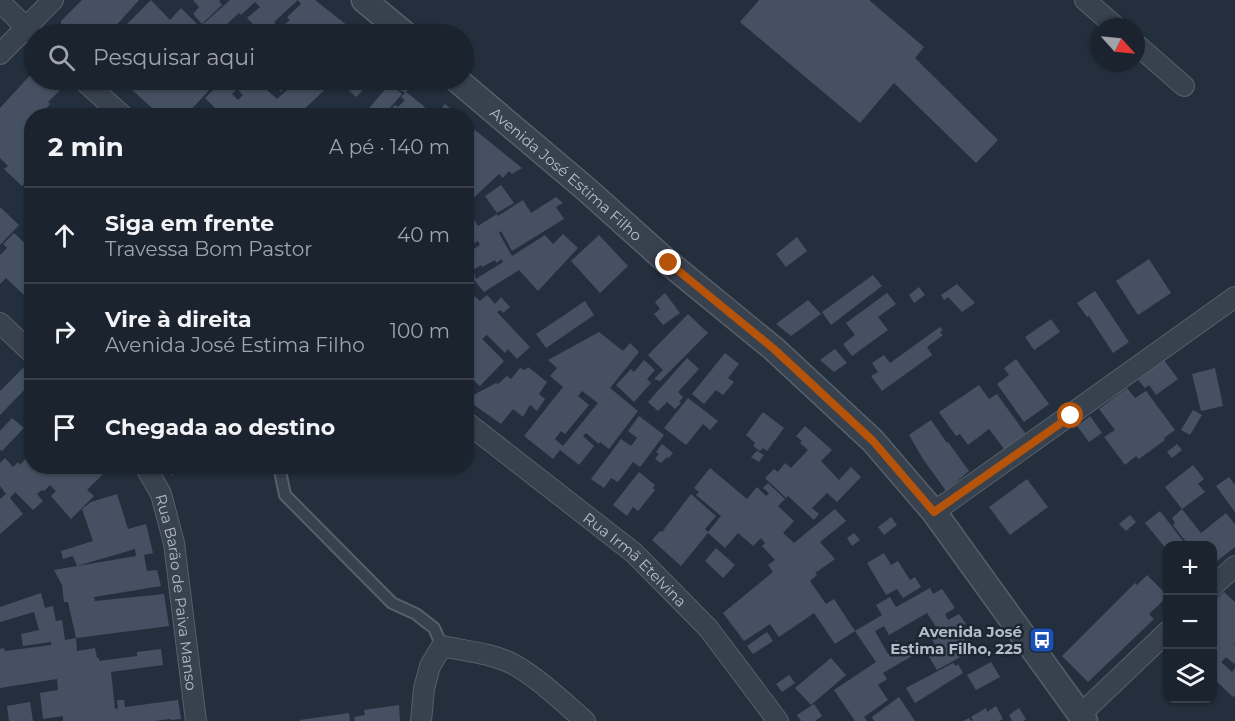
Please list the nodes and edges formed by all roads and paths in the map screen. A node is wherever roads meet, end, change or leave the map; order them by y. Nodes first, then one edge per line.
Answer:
1 (53, 0) edge
2 (364, 0) edge
3 (1084, 0) edge
4 (0, 2) edge
5 (1105, 18) edge
6 (35, 24) edge
7 (393, 24) edge
8 (24, 25) edge
9 (24, 36) edge
10 (1145, 52) edge
11 (0, 54) edge
12 (1184, 86) dead end
13 (94, 90) edge
14 (469, 90) edge
15 (114, 108) edge
16 (1235, 297) edge
17 (0, 323) edge
18 (24, 346) edge
19 (474, 428) edge
20 (149, 474) edge
21 (281, 474) edge
22 (934, 512) junction
23 (1235, 566) edge
24 (1217, 582) edge
25 (1163, 635) edge
26 (442, 646) junction
27 (1083, 718) edge
28 (196, 721) edge
29 (420, 721) edge
30 (585, 721) edge
31 (778, 721) edge

1 - 6 street
2 - 7 street
3 - 5 street
4 - 8 street
9 - 11 street
10 - 12 street
13 - 15 street
14 - 22 street, Avenida José Estima Filho
16 - 22 street
17 - 18 street
19 - 31 street, Rua Irmã Etelvina
20 - 28 street, Rua Barão de Paiva Manso
21 - 26 lane
22 - 27 street, Avenida José Estima Filho
23 - 24 street
25 - 27 street
26 - 29 street
26 - 30 street

